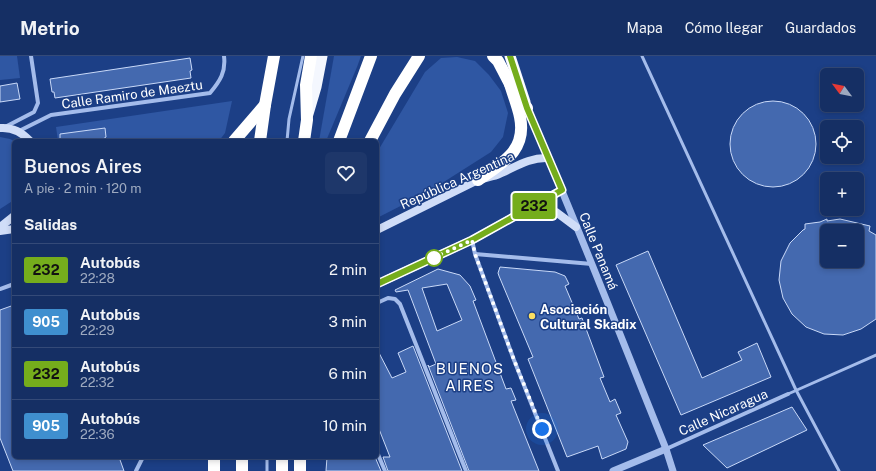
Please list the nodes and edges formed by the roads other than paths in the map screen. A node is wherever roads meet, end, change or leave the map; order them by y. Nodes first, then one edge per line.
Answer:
1 (31, 56) edge
2 (224, 56) edge
3 (274, 56) edge
4 (302, 56) edge
5 (311, 56) edge
6 (322, 56) edge
7 (371, 56) edge
8 (419, 56) edge
9 (494, 56) edge
10 (510, 56) edge
11 (642, 56) edge
12 (510, 84) junction
13 (265, 105) junction
14 (527, 108) junction
15 (307, 120) junction
16 (2, 128) edge
17 (19, 131) junction
18 (28, 139) edge
19 (236, 139) edge
20 (260, 139) edge
21 (287, 139) edge
22 (304, 139) edge
23 (340, 139) edge
24 (371, 139) edge
25 (548, 158) junction
26 (478, 180) junction
27 (562, 190) junction
28 (527, 209) junction
29 (12, 218) edge
30 (0, 227) edge
31 (576, 227) junction
32 (12, 229) edge
33 (379, 229) edge
34 (0, 231) edge
35 (472, 240) junction
36 (475, 254) junction
37 (592, 264) junction
38 (379, 283) edge
39 (12, 285) edge
40 (0, 289) edge
41 (379, 303) edge
42 (876, 354) edge
43 (796, 390) junction
44 (788, 394) joint
45 (666, 449) junction
46 (379, 457) edge
47 (142, 459) edge
48 (214, 459) edge
49 (242, 459) edge
50 (268, 459) edge
51 (282, 459) edge
52 (300, 459) edge
53 (136, 471) edge
54 (214, 471) edge
55 (242, 471) edge
56 (267, 471) edge
57 (282, 471) edge
58 (300, 471) edge
59 (385, 471) edge
60 (466, 471) edge
61 (558, 471) edge
62 (613, 471) edge
63 (673, 471) edge
64 (839, 471) edge

1 - 16 street
2 - 17 street, Calle Ramiro de Maeztu
3 - 13 highway
4 - 21 lane
5 - 15 highway
6 - 15 highway
7 - 23 highway
8 - 24 highway
9 - 12 highway
10 - 14 highway
11 - 43 lane
12 - 14 highway
12 - 26 highway
13 - 19 highway
13 - 20 highway
14 - 25 street, Calle Panamá
15 - 22 highway
16 - 17 main road
17 - 18 main road
25 - 26 main road, República Argentina
25 - 27 street, Calle Panamá
26 - 33 main road, República Argentina
27 - 28 main road
27 - 31 street, Calle Panamá
28 - 31 main road
28 - 35 main road
29 - 30 main road
31 - 37 street, Calle Panamá
32 - 34 main road
35 - 36 street
35 - 38 main road
36 - 37 street
36 - 61 street
37 - 45 street, Calle Panamá
39 - 40 street
41 - 60 street
42 - 43 lane
43 - 44 lane
43 - 64 lane
44 - 45 street, Calle Nicaragua
45 - 62 street
45 - 63 street, Calle Panamá
46 - 59 street
47 - 53 street
48 - 54 highway
49 - 55 highway
50 - 56 lane
51 - 57 highway
52 - 58 highway

